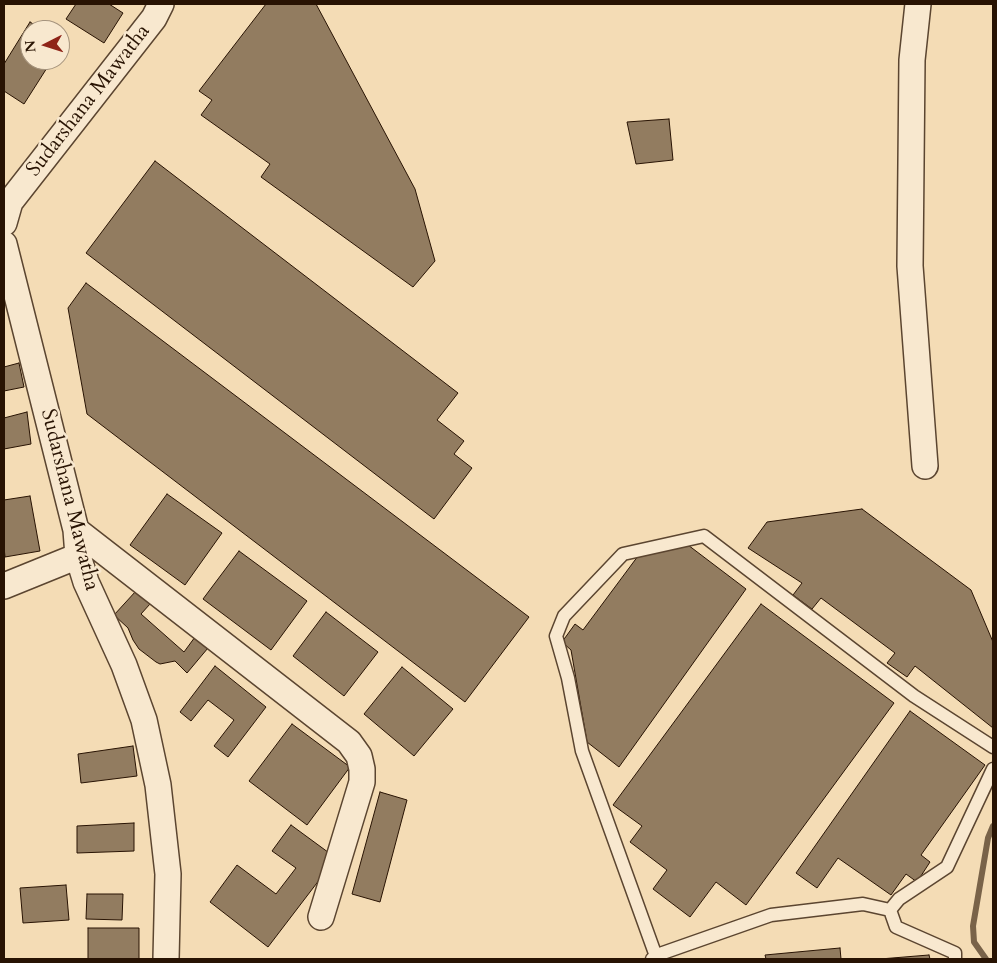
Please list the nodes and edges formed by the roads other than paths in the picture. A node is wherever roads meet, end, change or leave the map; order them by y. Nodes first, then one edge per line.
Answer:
1 (161, 4) edge
2 (918, 4) edge
3 (4, 223) edge
4 (4, 244) edge
5 (926, 466) dead end
6 (76, 530) junction
7 (78, 556) junction
8 (4, 586) edge
9 (993, 747) edge
10 (993, 769) edge
11 (890, 910) junction
12 (322, 917) dead end
13 (655, 958) edge
14 (166, 959) edge
15 (956, 959) edge

1 - 3 street, Sudarshana Mawatha
2 - 5 street
4 - 6 street, Sudarshana Mawatha
6 - 7 street, Sudarshana Mawatha
6 - 12 street
7 - 8 street
7 - 14 street, Sudarshana Mawatha
9 - 13 lane
10 - 11 lane
11 - 13 lane
11 - 15 lane

